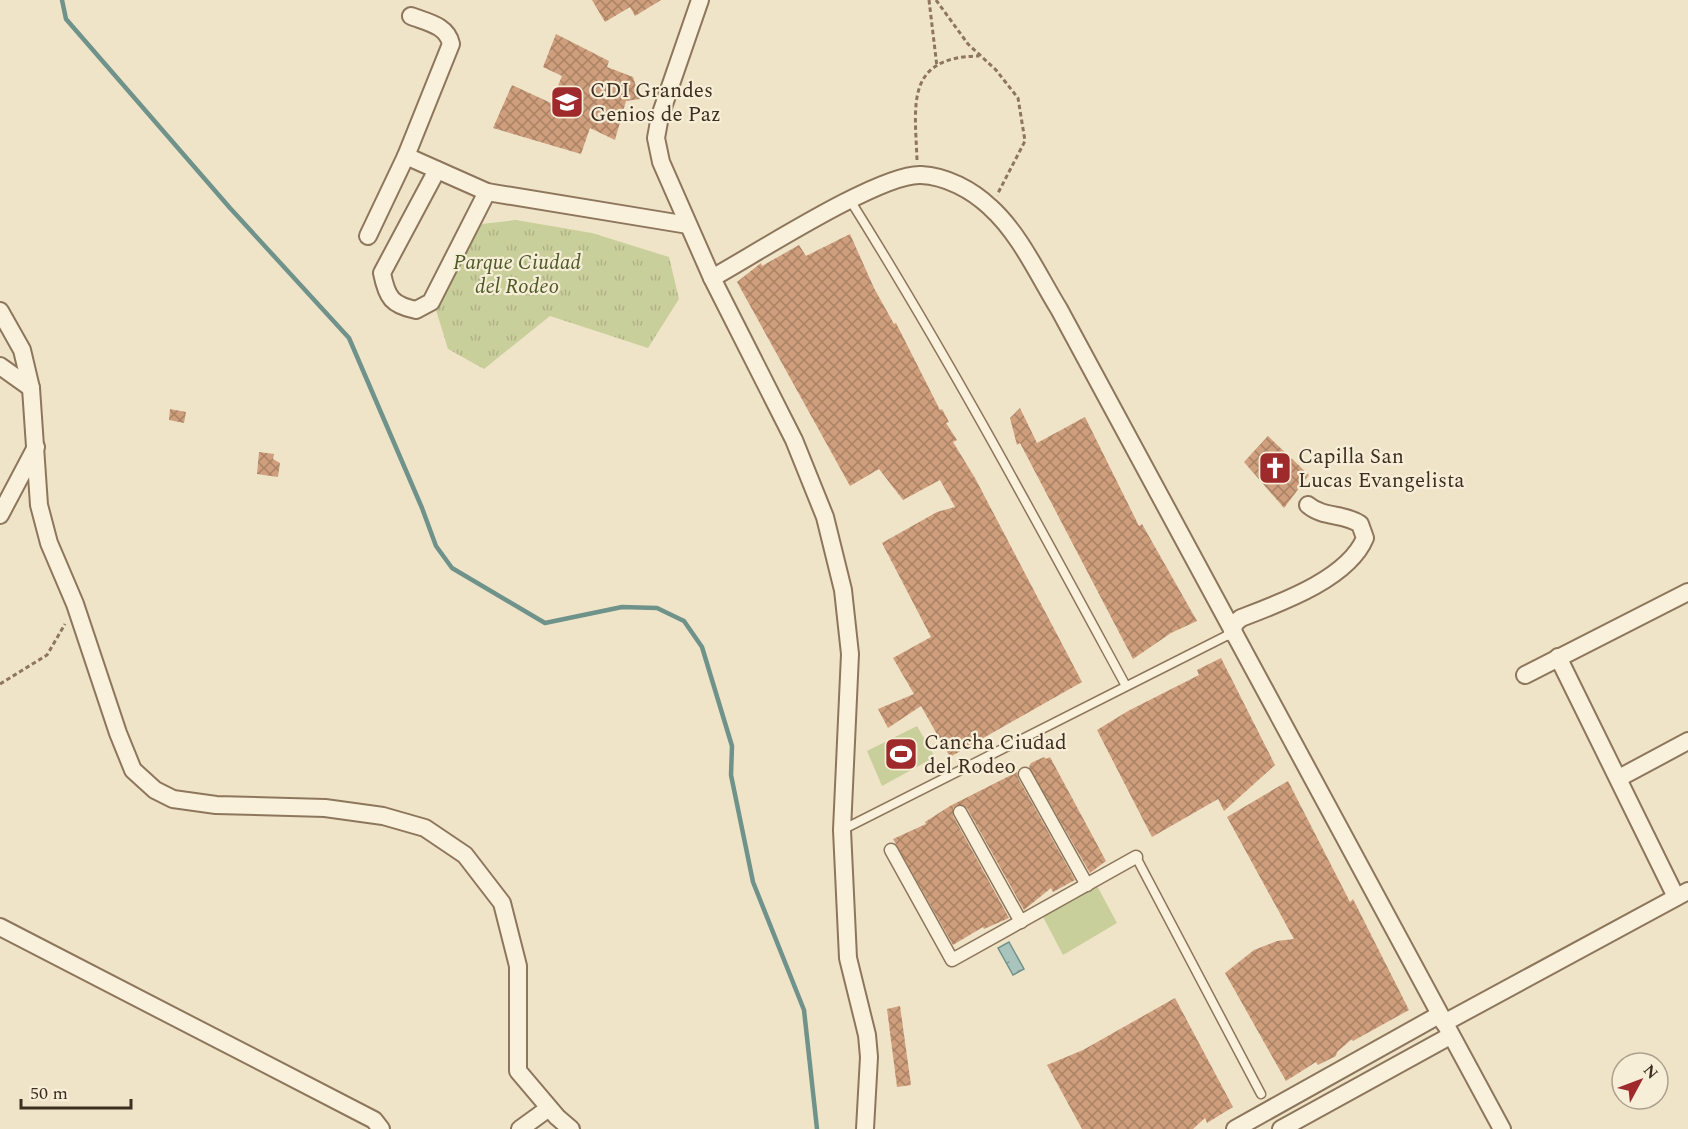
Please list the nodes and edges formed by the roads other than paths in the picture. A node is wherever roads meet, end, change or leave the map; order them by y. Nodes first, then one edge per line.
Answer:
1 (700, 0) edge
2 (411, 16) dead end
3 (406, 156) junction
4 (437, 170) junction
5 (487, 192) junction
6 (850, 200) junction
7 (688, 225) junction
8 (368, 236) dead end
9 (712, 278) junction
10 (0, 311) edge
11 (0, 366) edge
12 (30, 388) junction
13 (37, 446) junction
14 (1308, 505) dead end
15 (0, 515) edge
16 (1688, 592) edge
17 (1232, 633) junction
18 (1558, 657) junction
19 (1526, 675) dead end
20 (1126, 686) junction
21 (1688, 741) edge
22 (1025, 774) dead end
23 (1619, 778) junction
24 (960, 812) dead end
25 (842, 830) junction
26 (891, 850) dead end
27 (1136, 857) joint
28 (1087, 885) junction
29 (1682, 894) edge
30 (1021, 922) junction
31 (0, 927) edge
32 (1444, 1025) junction
33 (1261, 1094) dead end
34 (549, 1108) junction
35 (381, 1129) edge
36 (520, 1129) edge
37 (571, 1129) edge
38 (866, 1129) edge
39 (1235, 1129) edge
40 (1281, 1129) edge
41 (1502, 1129) edge

1 - 7 street
2 - 3 street
3 - 4 street
3 - 8 street
4 - 5 street
4 - 5 street
5 - 7 street
6 - 9 street
6 - 17 street
6 - 20 lane
7 - 9 street
9 - 25 street
10 - 12 street
11 - 12 street
12 - 13 street
13 - 15 street
13 - 34 street
14 - 17 street
16 - 18 street
17 - 20 lane
17 - 32 street
18 - 19 street
18 - 23 street
20 - 25 lane
21 - 23 street
22 - 28 street
23 - 29 street
24 - 30 street
25 - 38 street
26 - 30 street
27 - 28 street
27 - 33 lane
28 - 30 street
29 - 32 street
31 - 35 street
32 - 39 street
32 - 40 street
32 - 41 street
34 - 36 street
34 - 37 street

